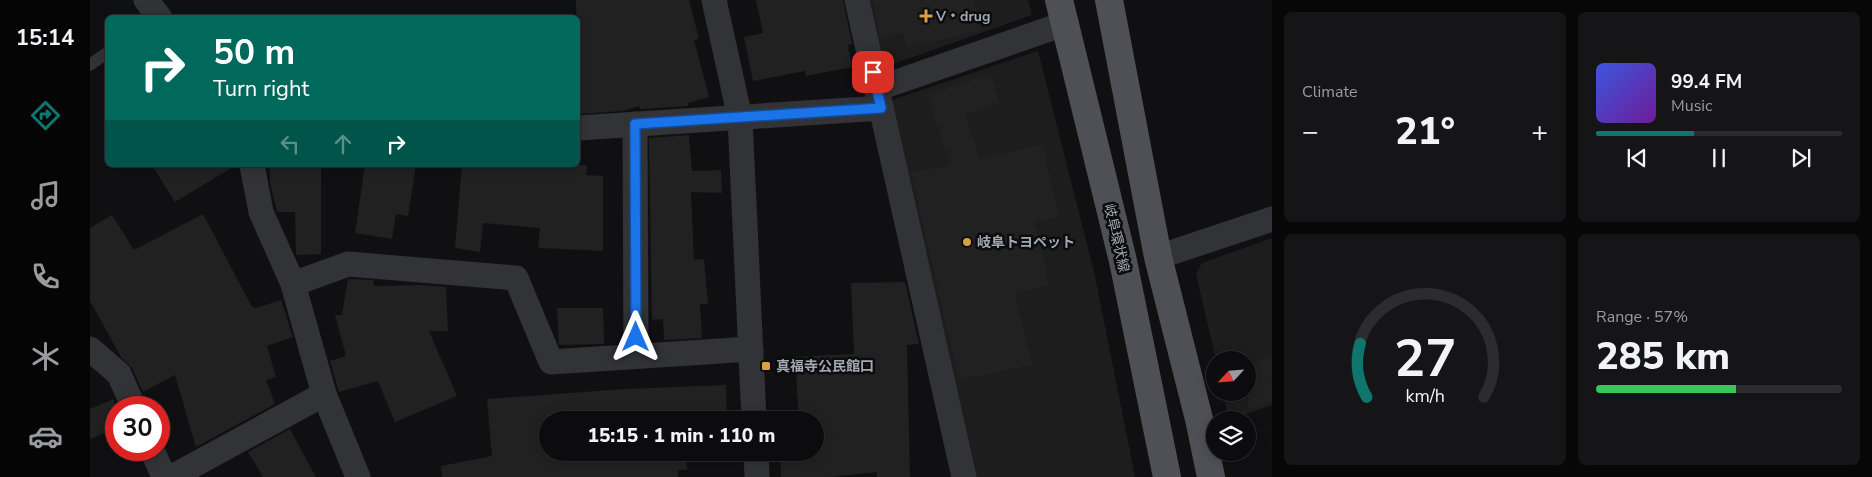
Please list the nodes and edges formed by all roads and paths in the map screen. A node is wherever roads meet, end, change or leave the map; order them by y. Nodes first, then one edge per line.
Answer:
1 (714, 0) edge
2 (857, 0) edge
3 (1109, 0) edge
4 (1061, 12) edge
5 (105, 54) edge
6 (90, 65) edge
7 (879, 99) junction
8 (740, 118) junction
9 (635, 124) junction
10 (580, 128) edge
11 (252, 167) edge
12 (1272, 219) edge
13 (1158, 256) junction
14 (293, 284) junction
15 (90, 349) edge
16 (751, 349) junction
17 (636, 356) junction
18 (324, 394) junction
19 (129, 396) edge
20 (754, 411) edge
21 (157, 461) edge
22 (756, 461) edge
23 (164, 477) edge
24 (172, 477) edge
25 (358, 477) edge
26 (757, 477) edge
27 (964, 477) edge
28 (1167, 477) edge
29 (1211, 477) edge

1 - 8 street
2 - 7 street
3 - 13 main road
4 - 7 street
4 - 28 main road, 岐阜環状線
5 - 6 lane
7 - 8 street
7 - 27 street
8 - 9 street
8 - 16 street
9 - 10 street
9 - 17 street
11 - 14 street
12 - 13 street
13 - 29 main road
14 - 17 street
14 - 18 street
15 - 19 street
16 - 17 street
16 - 20 street
18 - 24 street
18 - 25 street
21 - 23 street
22 - 26 street

